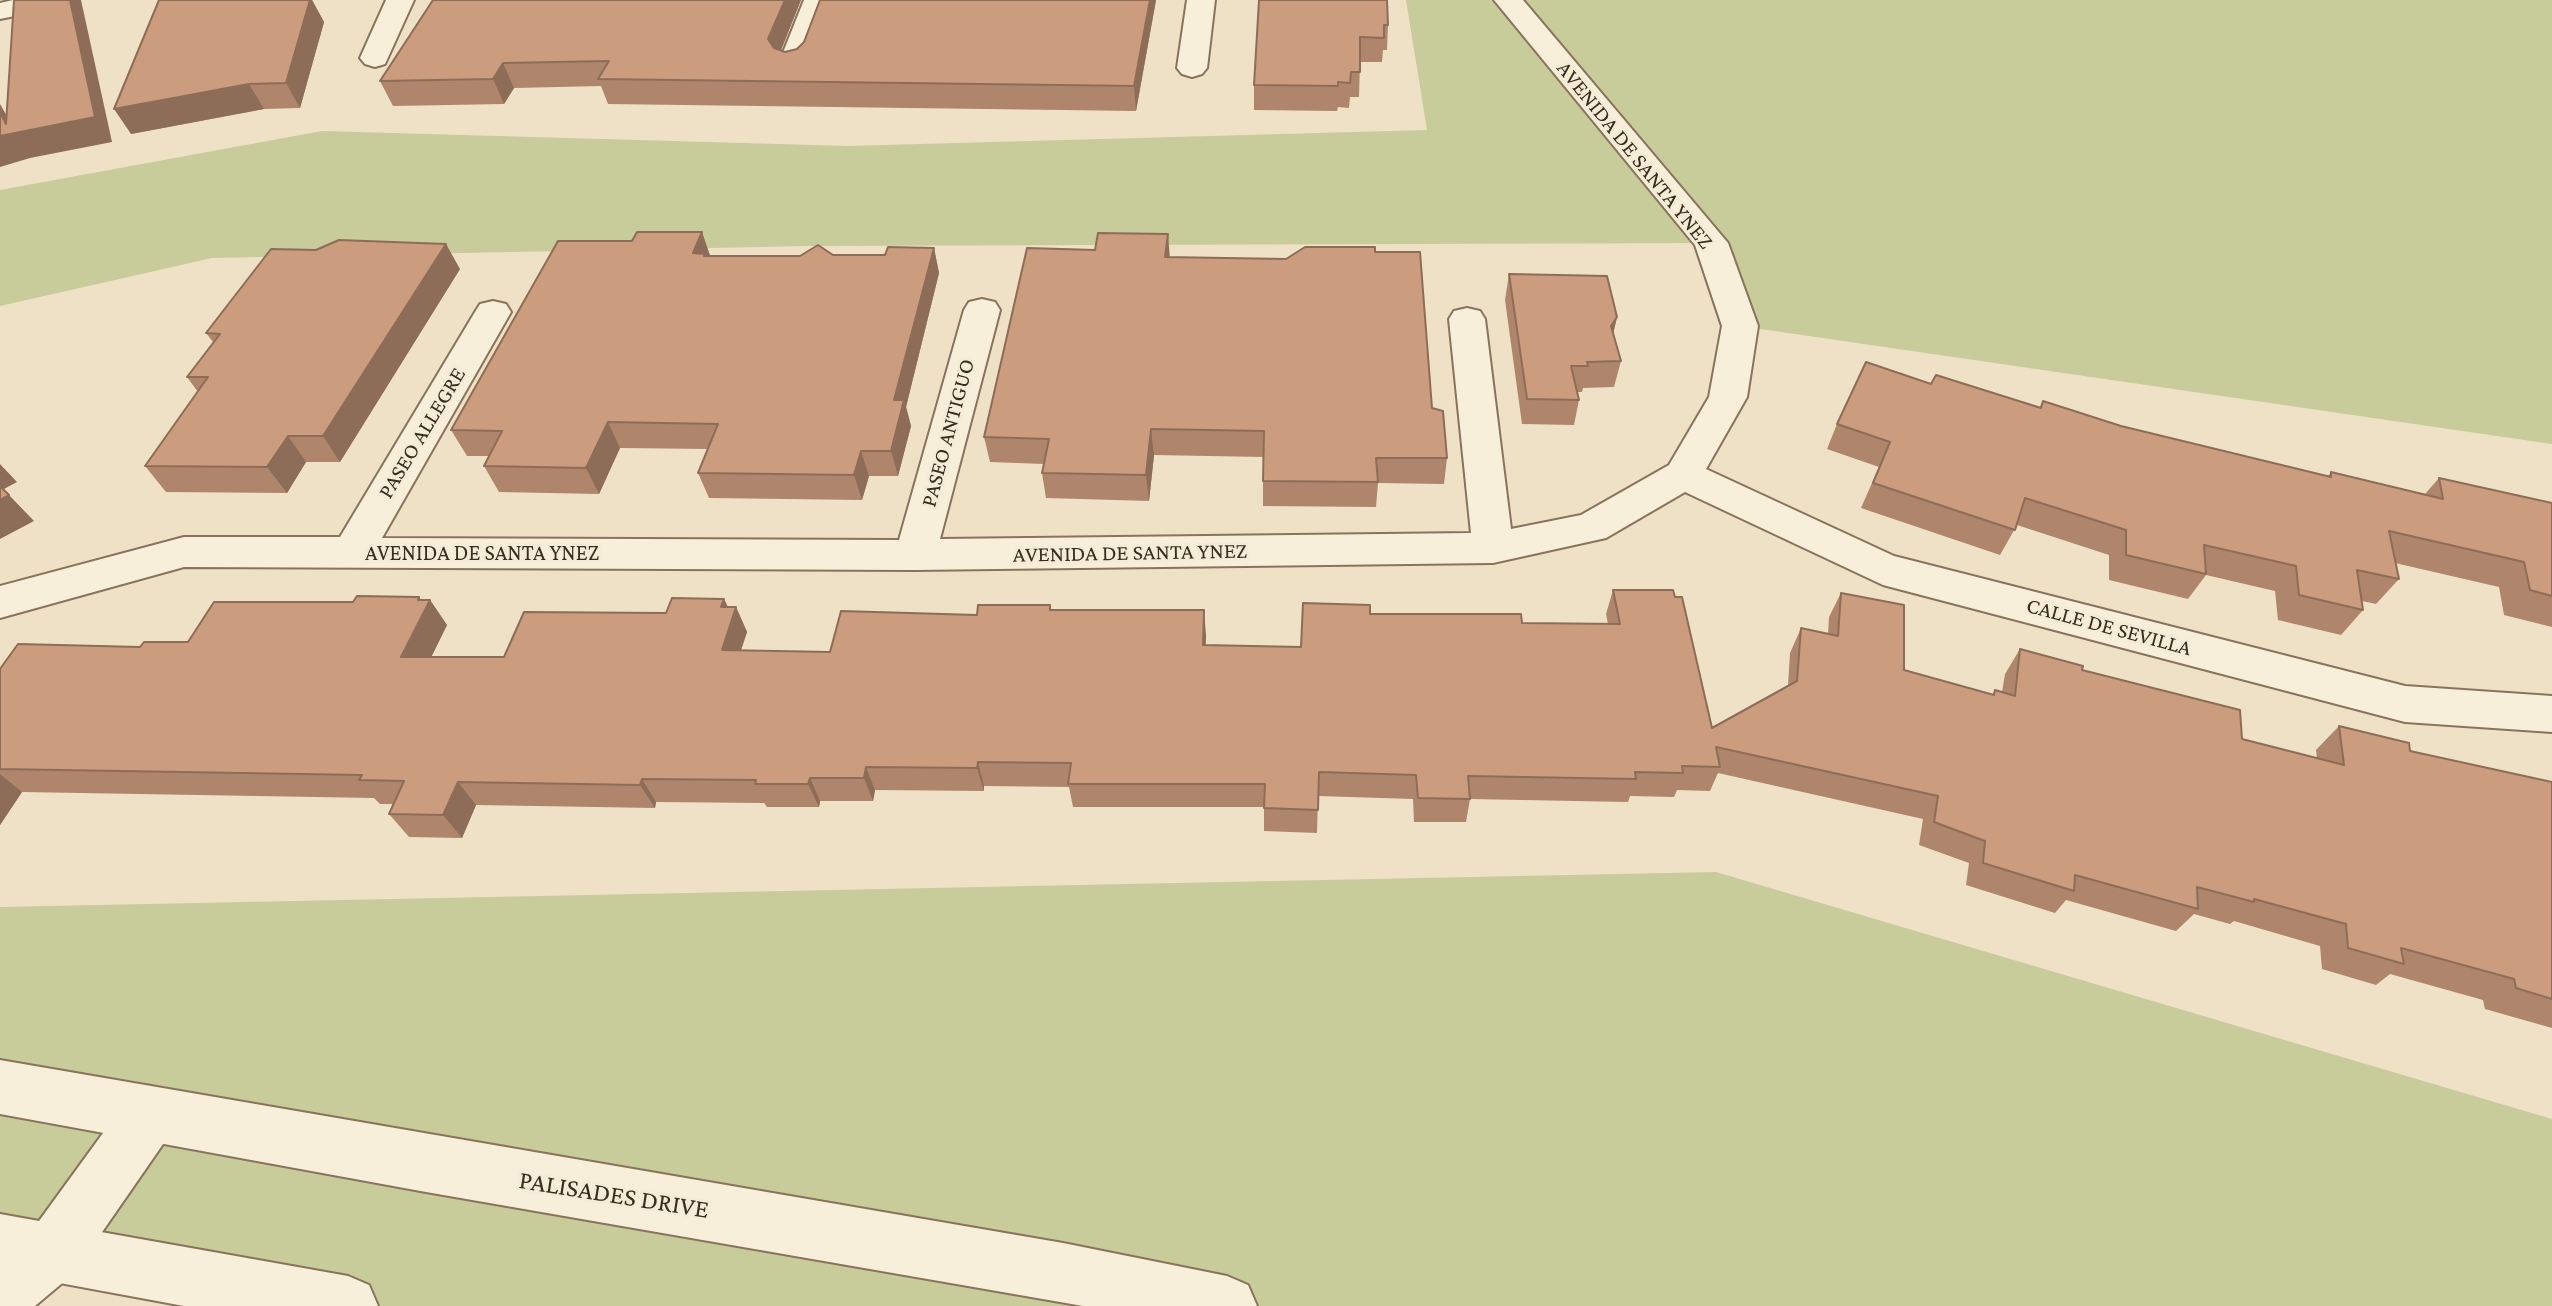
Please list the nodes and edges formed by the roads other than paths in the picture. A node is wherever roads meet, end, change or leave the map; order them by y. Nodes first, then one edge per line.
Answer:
1 (54, 0) edge
2 (400, 0) edge
3 (818, 0) edge
4 (1201, 0) edge
5 (1508, 0) edge
6 (0, 11) edge
7 (375, 58) dead end
8 (793, 65) edge
9 (1192, 68) dead end
10 (982, 310) dead end
11 (493, 312) dead end
12 (1467, 319) dead end
13 (1683, 475) junction
14 (1493, 548) junction
15 (352, 553) junction
16 (915, 555) junction
17 (0, 602) edge
18 (2552, 714) edge
19 (0, 1087) edge
20 (150, 1115) junction
21 (26, 1248) edge
22 (0, 1297) edge
23 (348, 1306) edge
24 (1227, 1306) edge

1 - 6 street
2 - 7 street
3 - 8 street
4 - 9 street
5 - 13 street, AVENIDA DE SANTA YNEZ
10 - 16 street, PASEO ANTIGUO
11 - 15 street, PASEO ALLEGRE
12 - 14 street
13 - 14 street, AVENIDA DE SANTA YNEZ
13 - 18 street, CALLE DE SEVILLA
14 - 16 street, AVENIDA DE SANTA YNEZ
15 - 16 street, AVENIDA DE SANTA YNEZ
15 - 17 street, AVENIDA DE SANTA YNEZ
19 - 20 street, PALISADES DRIVE
20 - 21 street
20 - 24 street, PALISADES DRIVE
21 - 22 street
21 - 23 street

